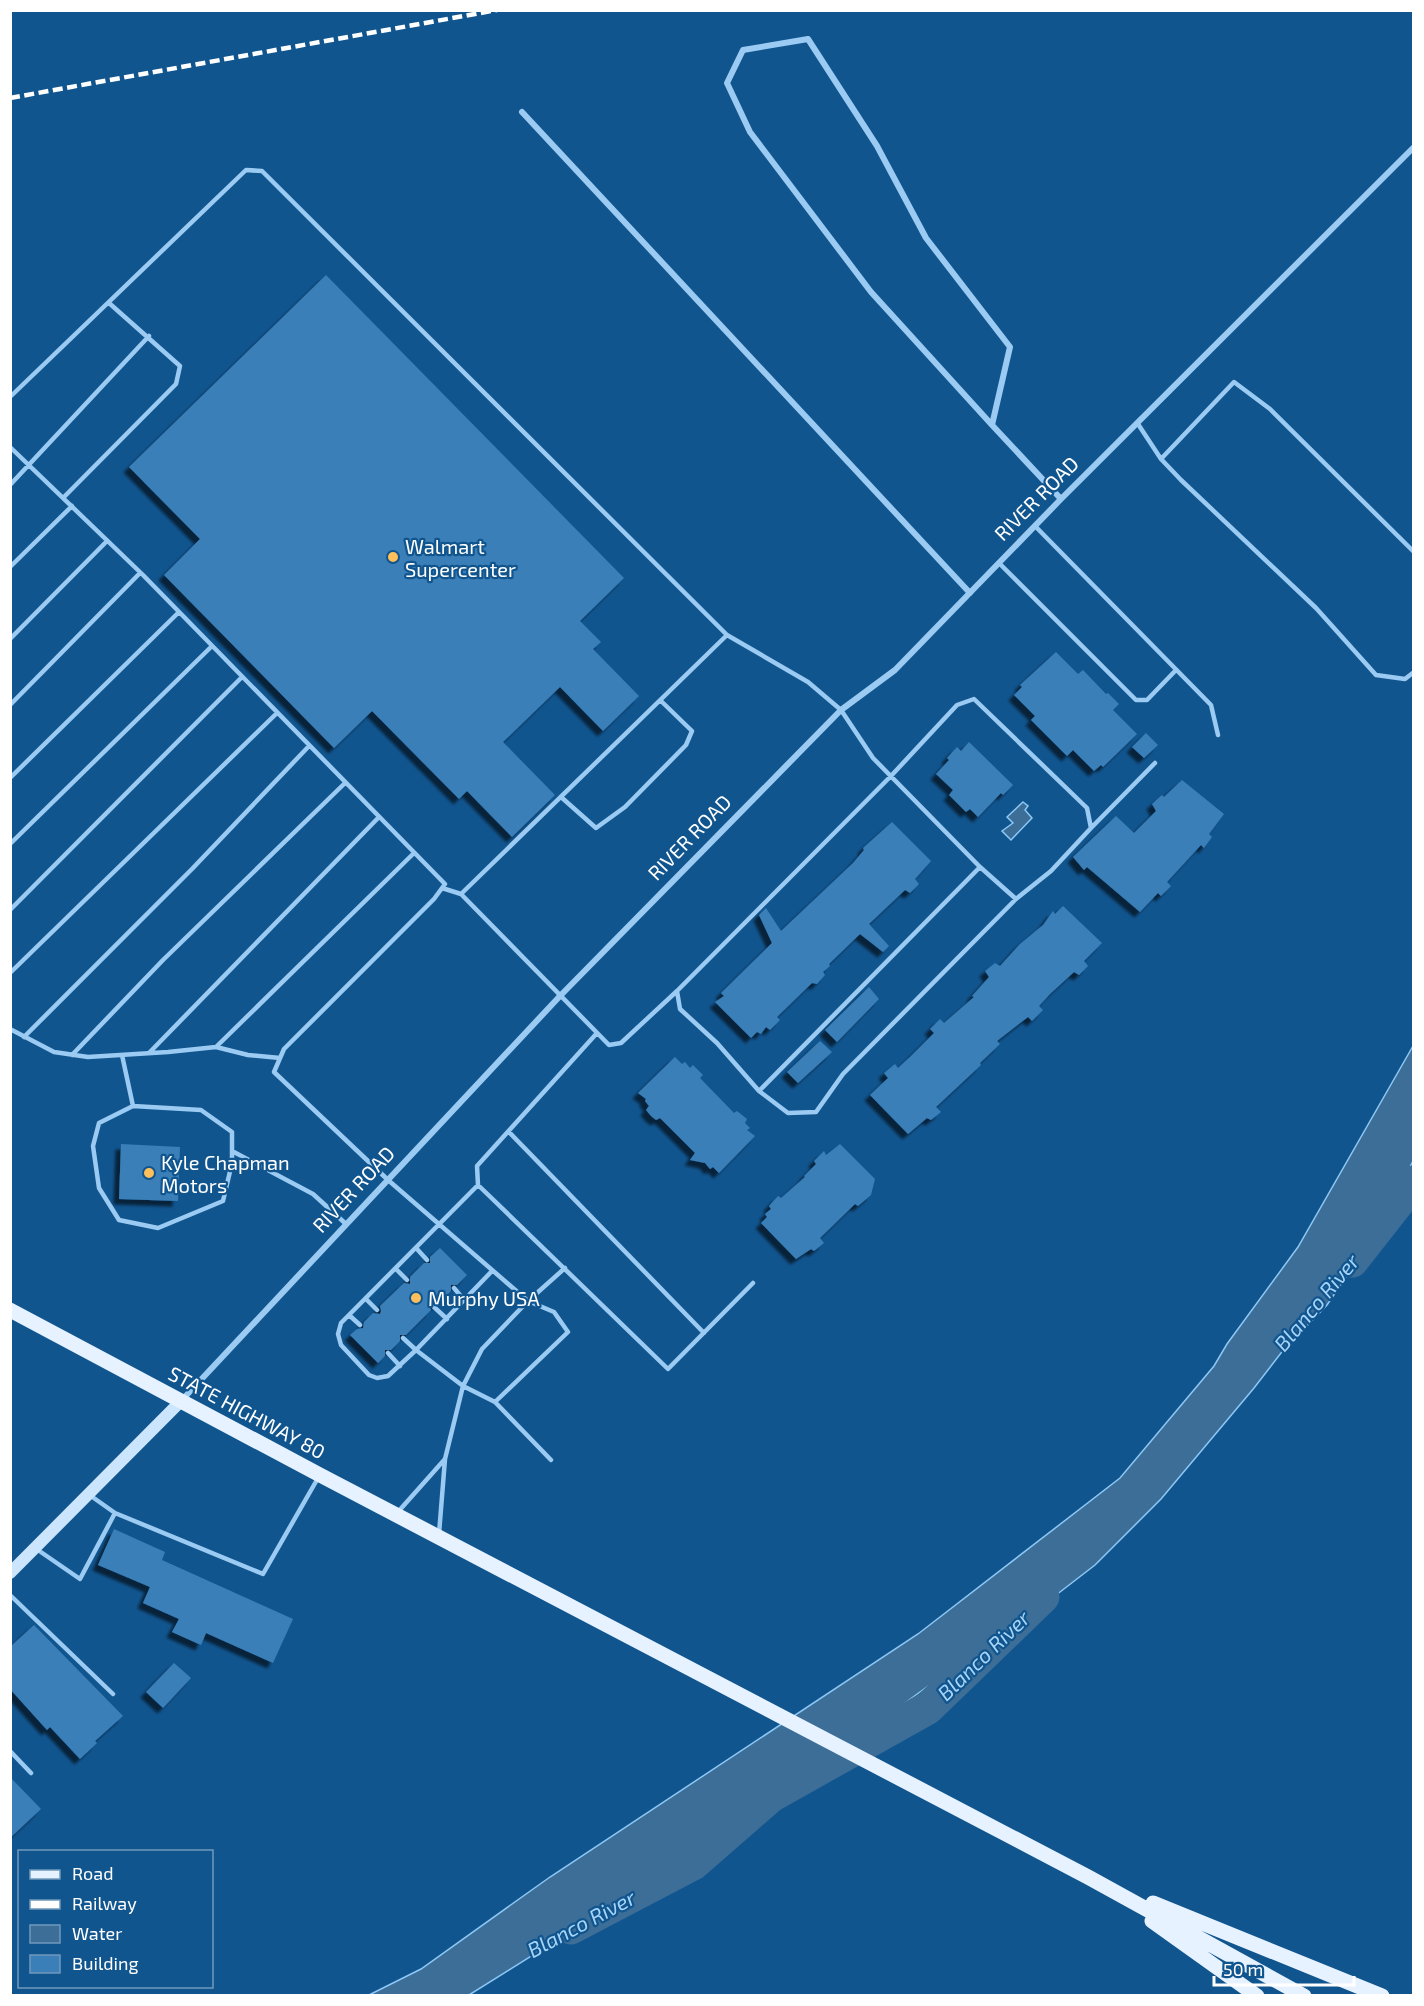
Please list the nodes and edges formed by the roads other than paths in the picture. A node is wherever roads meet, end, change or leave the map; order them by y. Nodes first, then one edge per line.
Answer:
1 (522, 112) dead end
2 (1413, 147) edge
3 (109, 303) junction
4 (148, 336) junction
5 (10, 397) edge
6 (1138, 424) junction
7 (992, 425) junction
8 (10, 447) edge
9 (1161, 459) junction
10 (29, 465) junction
11 (10, 485) edge
12 (63, 498) junction
13 (1061, 499) junction
14 (72, 506) junction
15 (1035, 526) junction
16 (107, 541) junction
17 (1413, 552) edge
18 (999, 563) junction
19 (10, 567) edge
20 (140, 573) junction
21 (970, 593) junction
22 (179, 612) junction
23 (727, 635) junction
24 (10, 639) edge
25 (212, 646) junction
26 (1176, 670) junction
27 (1413, 672) edge
28 (242, 677) junction
29 (661, 701) junction
30 (10, 705) edge
31 (841, 710) junction
32 (277, 713) junction
33 (1218, 735) dead end
34 (309, 746) junction
35 (1155, 763) dead end
36 (891, 776) junction
37 (10, 778) edge
38 (345, 783) junction
39 (561, 797) junction
40 (379, 817) junction
41 (1091, 828) junction
42 (10, 844) edge
43 (414, 853) junction
44 (980, 867) junction
45 (442, 888) junction
46 (461, 894) junction
47 (1016, 899) junction
48 (10, 910) edge
49 (10, 973) edge
50 (676, 991) junction
51 (560, 996) junction
52 (10, 1029) edge
53 (597, 1033) junction
54 (24, 1037) junction
55 (216, 1047) junction
56 (148, 1053) junction
57 (72, 1055) junction
58 (122, 1055) junction
59 (280, 1058) junction
60 (759, 1091) junction
61 (133, 1106) junction
62 (509, 1132) junction
63 (232, 1151) junction
64 (388, 1180) junction
65 (478, 1185) junction
66 (346, 1224) junction
67 (441, 1225) junction
68 (417, 1249) junction
69 (427, 1260) dead end
70 (565, 1268) junction
71 (396, 1269) junction
72 (492, 1272) junction
73 (407, 1280) dead end
74 (753, 1283) dead end
75 (454, 1288) dead end
76 (366, 1299) junction
77 (464, 1300) junction
78 (528, 1301) junction
79 (434, 1307) dead end
80 (10, 1310) edge
81 (376, 1310) dead end
82 (349, 1315) junction
83 (447, 1319) junction
84 (360, 1325) dead end
85 (704, 1333) junction
86 (403, 1338) dead end
87 (416, 1350) junction
88 (388, 1353) dead end
89 (400, 1366) junction
90 (463, 1386) junction
91 (182, 1400) junction
92 (495, 1402) junction
93 (445, 1459) junction
94 (551, 1460) dead end
95 (320, 1475) junction
96 (89, 1494) junction
97 (115, 1513) junction
98 (396, 1515) junction
99 (439, 1537) junction
100 (35, 1548) junction
101 (10, 1573) edge
102 (10, 1595) edge
103 (113, 1694) dead end
104 (10, 1751) edge
105 (31, 1773) dead end
106 (1088, 1877) junction
107 (1257, 1995) edge
108 (1304, 1995) edge
109 (1382, 1995) edge

1 - 21 street
2 - 6 street, RIVER ROAD
3 - 4 lane
3 - 5 lane
3 - 23 lane
4 - 10 lane
4 - 12 lane
6 - 9 lane
6 - 13 street, RIVER ROAD
7 - 7 street
7 - 13 street
8 - 10 lane
9 - 17 lane
9 - 27 lane
10 - 11 lane
10 - 12 lane
12 - 14 lane
13 - 15 street, RIVER ROAD
14 - 16 lane
14 - 19 lane
15 - 18 street, RIVER ROAD
15 - 26 lane
16 - 20 lane
16 - 24 lane
18 - 21 street, RIVER ROAD
18 - 26 lane
20 - 22 lane
20 - 30 lane
21 - 31 street, RIVER ROAD
22 - 25 lane
22 - 37 lane
23 - 29 lane
23 - 31 lane
25 - 28 lane
25 - 42 lane
26 - 33 lane
28 - 32 lane
28 - 48 lane
29 - 39 lane
29 - 39 lane
31 - 36 lane
31 - 51 street, RIVER ROAD
32 - 34 lane
32 - 49 lane
34 - 38 lane
34 - 54 lane
35 - 41 lane
36 - 41 lane
36 - 44 lane
36 - 50 lane
38 - 40 lane
38 - 57 lane
39 - 46 lane
40 - 43 lane
40 - 56 lane
41 - 47 lane
43 - 45 lane
43 - 55 lane
44 - 47 lane
44 - 60 lane
45 - 46 lane
45 - 59 lane
46 - 51 lane
47 - 60 lane
50 - 53 lane
50 - 60 lane
51 - 53 lane
51 - 64 street, RIVER ROAD
52 - 54 lane
53 - 62 lane
54 - 57 lane
55 - 56 lane
55 - 59 lane
56 - 58 lane
57 - 58 lane
58 - 61 lane
59 - 64 lane
61 - 63 lane
61 - 63 lane
62 - 65 lane
62 - 85 lane
63 - 66 lane
64 - 66 street, RIVER ROAD
64 - 67 lane
65 - 67 lane
65 - 70 lane
66 - 91 street, RIVER ROAD
67 - 68 lane
67 - 72 lane
68 - 69 lane
68 - 71 lane
70 - 78 lane
70 - 85 lane
71 - 73 lane
71 - 76 lane
72 - 77 lane
72 - 78 lane
74 - 85 lane
75 - 77 lane
76 - 81 lane
76 - 82 lane
77 - 83 lane
78 - 90 lane
78 - 92 lane
79 - 83 lane
80 - 91 main road, STATE HIGHWAY 80
82 - 84 lane
82 - 89 lane
83 - 87 lane
86 - 87 lane
87 - 89 lane
87 - 90 lane
88 - 89 lane
90 - 92 lane
90 - 93 lane
91 - 95 main road, STATE HIGHWAY 80
91 - 96 street, RIVER ROAD
92 - 94 lane
93 - 98 lane
93 - 99 lane
95 - 97 lane
95 - 98 main road, STATE HIGHWAY 80
96 - 97 lane
96 - 100 street, RIVER ROAD
97 - 100 lane
98 - 99 main road, STATE HIGHWAY 80
99 - 106 main road, STATE HIGHWAY 80
100 - 101 street, RIVER ROAD
102 - 103 lane
104 - 105 lane
106 - 107 main road
106 - 108 main road
106 - 109 main road

